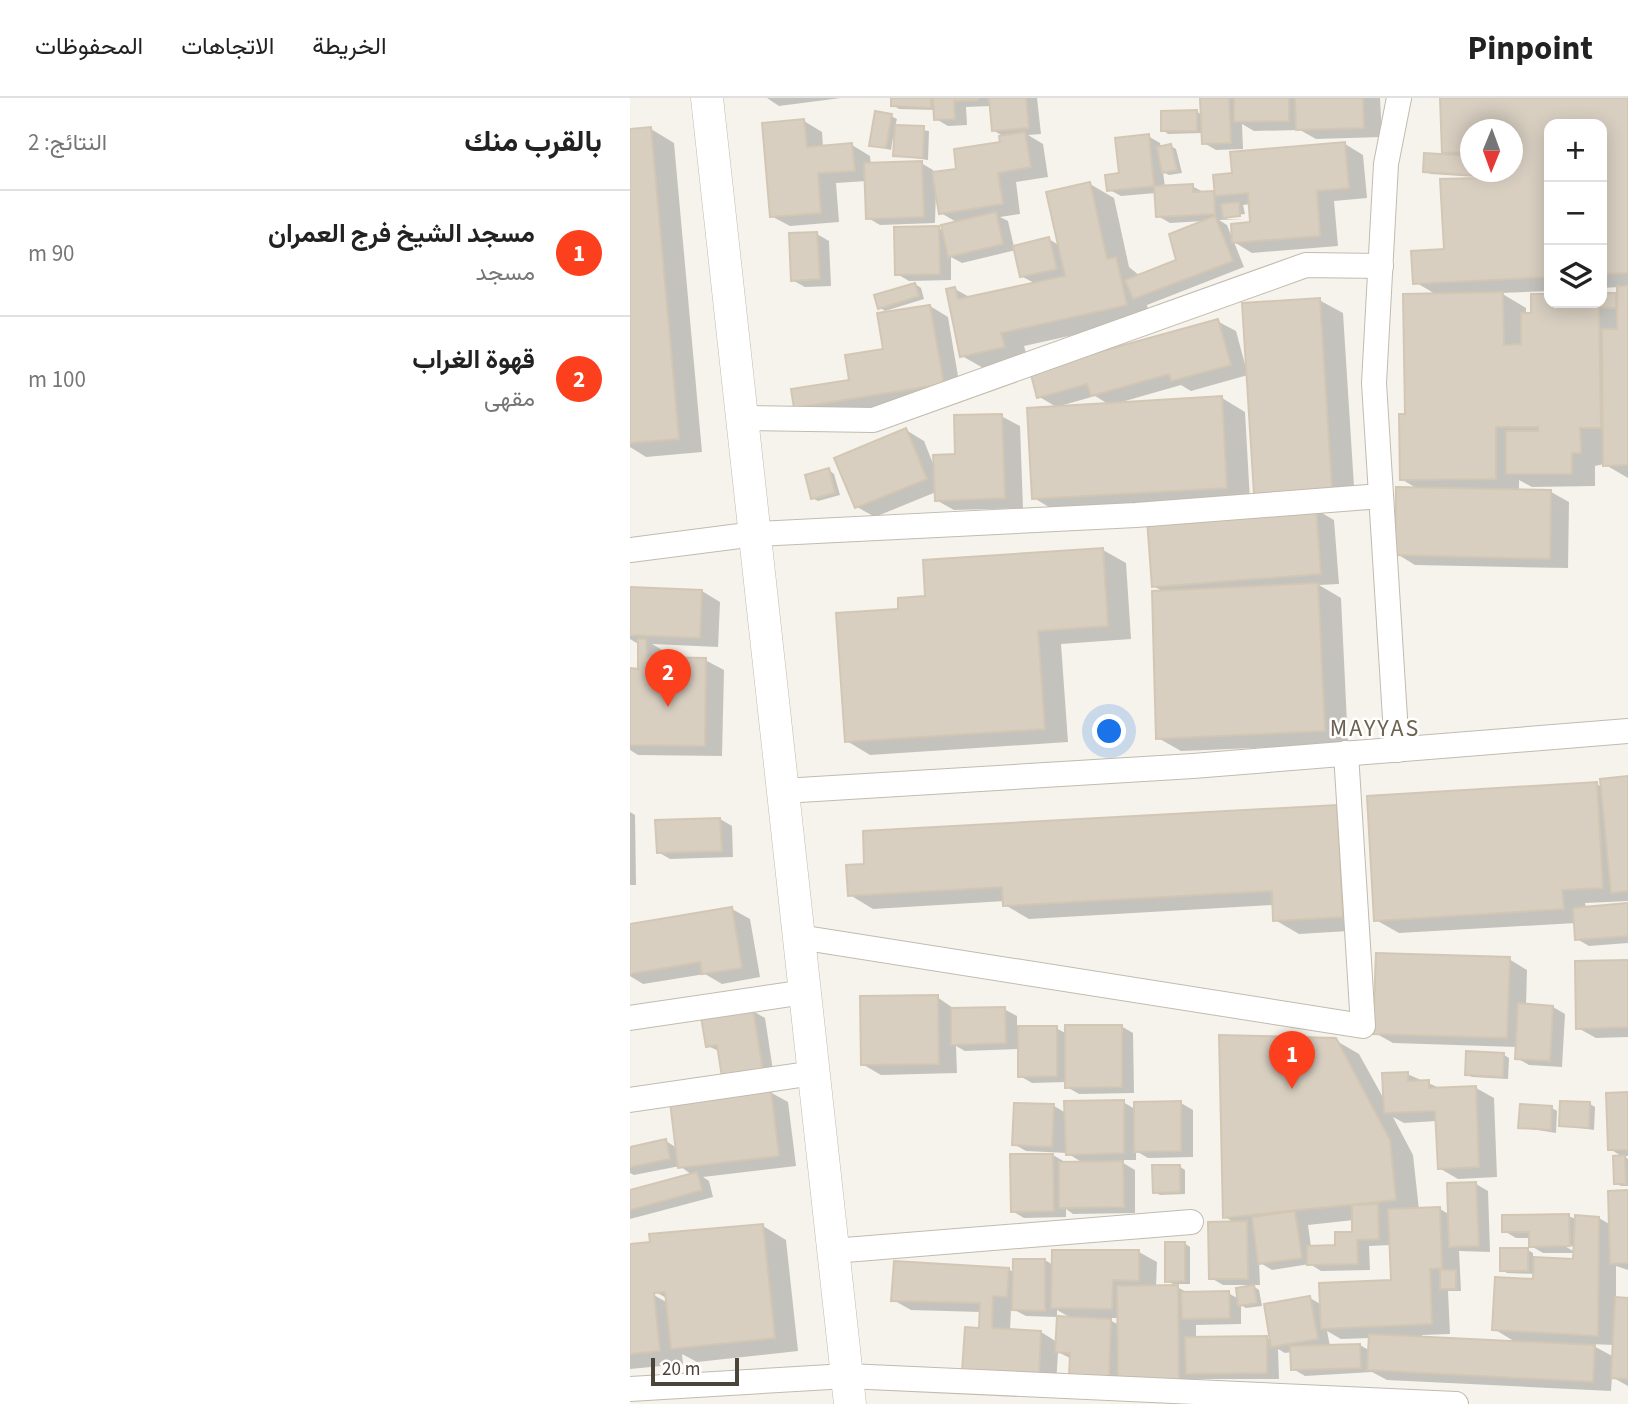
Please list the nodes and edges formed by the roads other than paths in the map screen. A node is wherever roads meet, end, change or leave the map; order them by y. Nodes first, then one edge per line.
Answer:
1 (706, 98) edge
2 (1399, 98) edge
3 (1381, 266) junction
4 (742, 418) junction
5 (1381, 496) junction
6 (755, 534) junction
7 (630, 550) edge
8 (1628, 731) edge
9 (1397, 750) junction
10 (1346, 754) junction
11 (783, 791) junction
12 (799, 937) junction
13 (805, 992) junction
14 (630, 1018) edge
15 (814, 1073) junction
16 (630, 1100) edge
17 (1191, 1222) dead end
18 (834, 1251) junction
19 (630, 1389) edge
20 (849, 1390) edge
21 (1285, 1400) edge
22 (1457, 1404) edge

1 - 4 street
2 - 3 street
3 - 4 street
3 - 5 street
4 - 6 street
5 - 6 street
5 - 9 street
6 - 7 street
6 - 11 street
8 - 9 street
9 - 10 street
10 - 11 street
10 - 12 street
11 - 12 street
12 - 13 street
13 - 14 street
13 - 15 street
15 - 16 street
15 - 18 street
17 - 18 street
18 - 20 street
19 - 20 street
20 - 21 street
21 - 22 street

